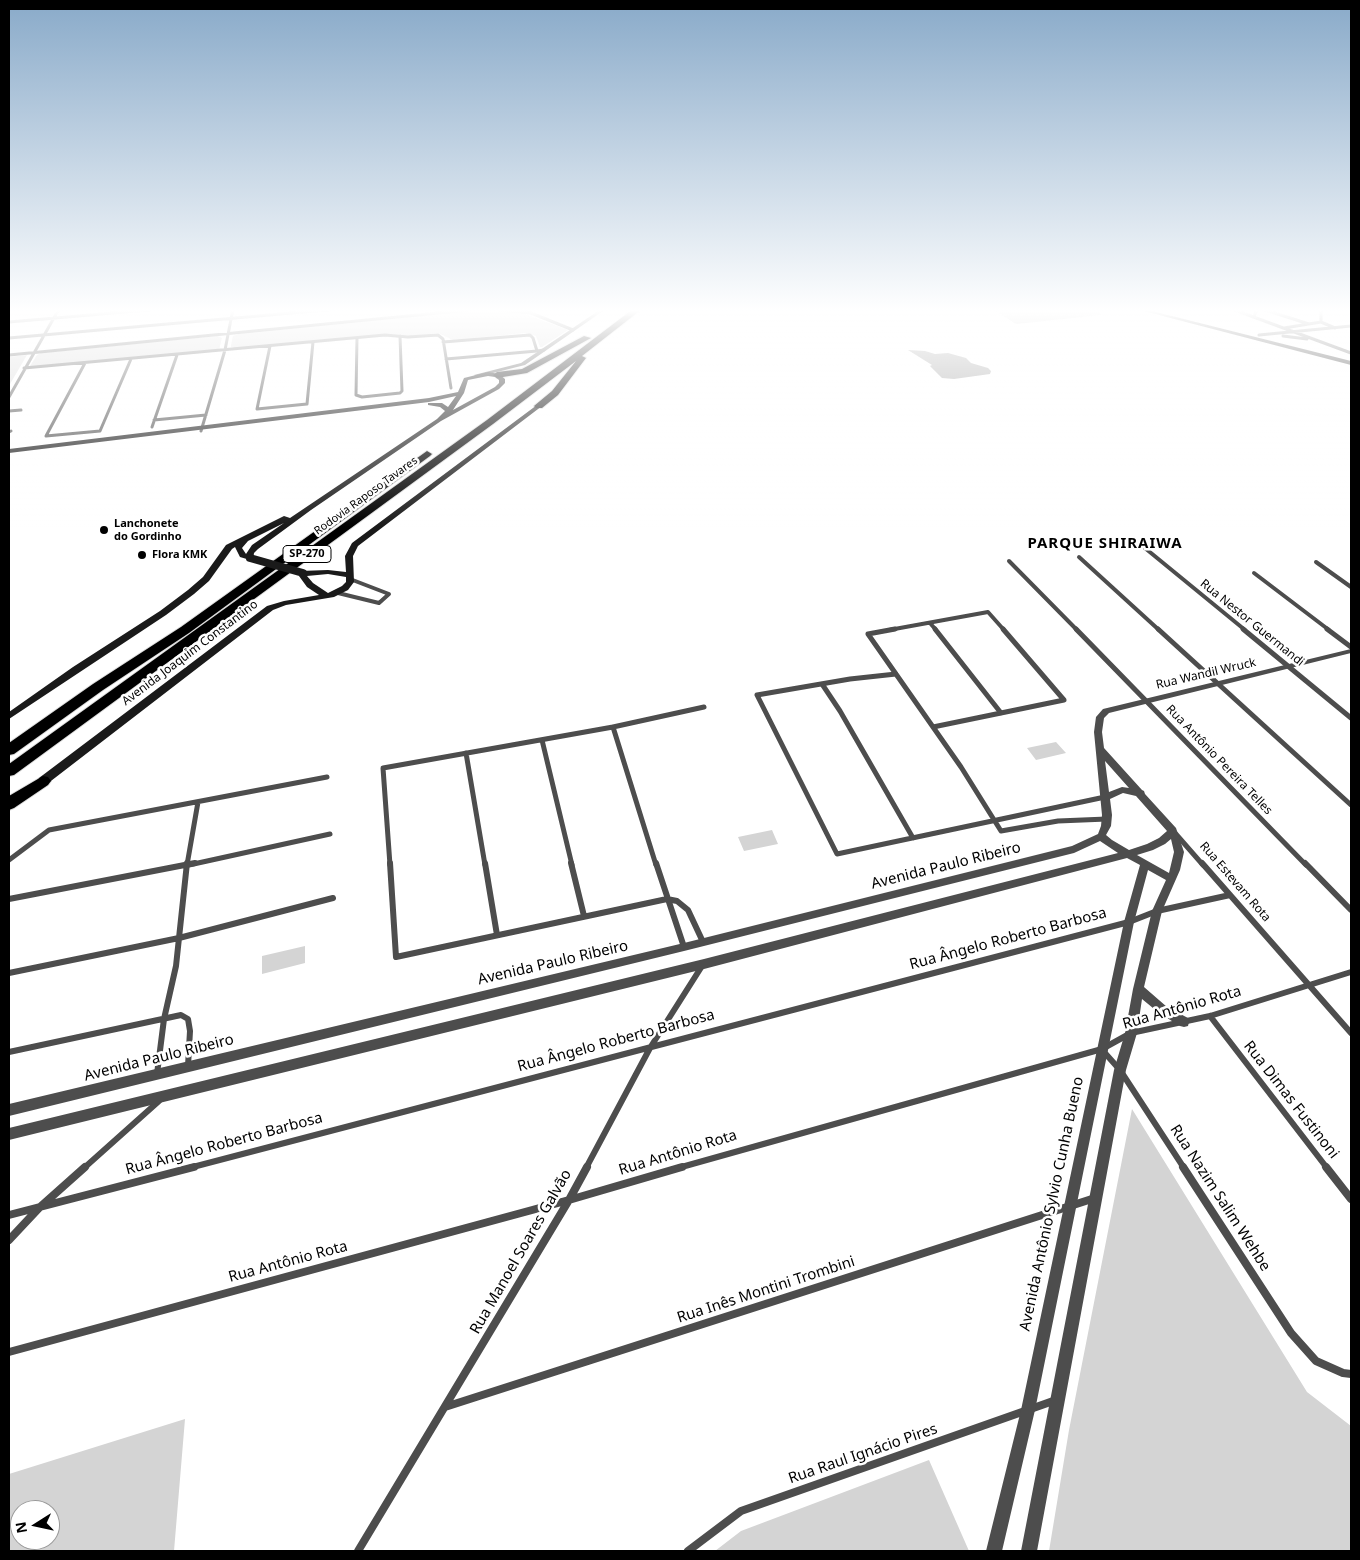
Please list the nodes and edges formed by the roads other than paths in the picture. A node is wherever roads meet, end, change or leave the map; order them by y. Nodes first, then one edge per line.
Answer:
1 (17, 382) edge
2 (75, 382) edge
3 (121, 382) edge
4 (168, 382) edge
5 (216, 382) edge
6 (263, 382) edge
7 (310, 382) edge
8 (356, 382) edge
9 (402, 382) edge
10 (450, 382) edge
11 (464, 382) edge
12 (501, 382) edge
13 (532, 382) edge
14 (540, 382) edge
15 (564, 382) edge
16 (9, 385) edge
17 (15, 385) junction
18 (451, 388) dead end
19 (461, 393) junction
20 (9, 397) edge
21 (538, 406) joint
22 (20, 410) dead end
23 (9, 411) edge
24 (449, 411) junction
25 (206, 415) junction
26 (154, 420) junction
27 (439, 420) junction
28 (152, 426) dead end
29 (202, 429) junction
30 (9, 451) edge
31 (9, 455) edge
32 (308, 508) junction
33 (245, 539) junction
34 (1140, 544) dead end
35 (1079, 557) dead end
36 (250, 558) junction
37 (1009, 561) dead end
38 (1316, 562) dead end
39 (303, 573) junction
40 (1254, 573) dead end
41 (350, 577) junction
42 (1351, 587) edge
43 (338, 593) junction
44 (328, 596) junction
45 (930, 622) junction
46 (1351, 647) edge
47 (1351, 651) edge
48 (1289, 667) junction
49 (896, 674) junction
50 (822, 684) junction
51 (1219, 684) junction
52 (1147, 701) junction
53 (704, 707) dead end
54 (1001, 713) junction
55 (9, 716) edge
56 (1351, 718) edge
57 (613, 727) junction
58 (933, 727) junction
59 (542, 740) junction
60 (1100, 749) junction
61 (9, 750) edge
62 (466, 753) junction
63 (9, 771) edge
64 (327, 777) dead end
65 (42, 781) joint
66 (1142, 793) junction
67 (1106, 797) junction
68 (198, 802) junction
69 (9, 805) edge
70 (1351, 805) edge
71 (992, 820) junction
72 (1107, 820) junction
73 (1174, 831) junction
74 (330, 834) dead end
75 (1101, 836) junction
76 (913, 838) junction
77 (1128, 854) junction
78 (9, 860) edge
79 (187, 865) junction
80 (1146, 865) junction
81 (1170, 878) junction
82 (1230, 895) junction
83 (333, 898) dead end
84 (667, 898) junction
85 (9, 899) edge
86 (1351, 910) edge
87 (1157, 911) junction
88 (584, 916) junction
89 (1129, 922) junction
90 (497, 935) junction
91 (179, 938) junction
92 (702, 942) junction
93 (684, 947) junction
94 (704, 964) junction
95 (1351, 972) edge
96 (9, 973) edge
97 (1309, 985) junction
98 (1138, 989) junction
99 (1210, 1016) junction
100 (164, 1019) junction
101 (1184, 1022) junction
102 (1132, 1033) junction
103 (1351, 1033) edge
104 (650, 1048) junction
105 (1102, 1049) junction
106 (9, 1052) edge
107 (188, 1066) junction
108 (1120, 1070) junction
109 (156, 1074) junction
110 (163, 1097) junction
111 (9, 1110) edge
112 (9, 1134) edge
113 (1096, 1198) junction
114 (1351, 1199) edge
115 (569, 1200) junction
116 (1069, 1207) junction
117 (40, 1208) junction
118 (9, 1215) edge
119 (9, 1240) edge
120 (9, 1352) edge
121 (1351, 1374) edge
122 (1056, 1400) junction
123 (445, 1407) junction
124 (1028, 1410) junction
125 (358, 1551) edge
126 (688, 1551) edge
127 (994, 1551) edge
128 (1029, 1551) edge

1 - 17 street
2 - 3 street
4 - 26 street
5 - 25 street
6 - 7 street
8 - 9 street
10 - 18 street
11 - 19 main road
12 - 27 main road
13 - 61 highway, Rodovia Raposo Tavares / SP-270
14 - 63 highway, Rodovia Raposo Tavares / SP-270
15 - 21 highway
16 - 17 street
17 - 20 street
19 - 24 main road
19 - 29 main road
21 - 41 main road
22 - 23 street
24 - 27 main road
24 - 29 main road
25 - 26 street
25 - 29 street
26 - 28 street
27 - 32 main road
29 - 30 main road
29 - 31 main road
32 - 33 main road
32 - 36 main road
33 - 36 main road
33 - 55 main road
34 - 48 street, Rua Nestor Guermandi
35 - 51 street
36 - 39 main road, bridge
37 - 52 street, Rua Antônio Pereira Telles
38 - 42 street
39 - 41 main road
39 - 44 main road
40 - 46 street
41 - 43 main road
41 - 43 street
43 - 44 main road, Avenida Joaquim Constantino
44 - 65 main road, Avenida Joaquim Constantino
45 - 49 street
45 - 54 street
45 - 54 street
47 - 48 street, Rua Wandil Wruck
48 - 51 street, Rua Wandil Wruck
48 - 56 street, Rua Nestor Guermandi
49 - 50 street
49 - 58 street
50 - 76 street
50 - 76 street
51 - 52 street, Rua Wandil Wruck
51 - 70 street
52 - 60 street, Rua Wandil Wruck
52 - 86 street, Rua Antônio Pereira Telles
53 - 57 street
54 - 58 street
57 - 59 street
57 - 84 street
58 - 71 street
59 - 62 street
59 - 88 street
60 - 66 street, Rua Estevam Rota
60 - 67 street
62 - 90 street
62 - 90 street
64 - 68 street
65 - 69 highway
66 - 67 street
66 - 73 street, Rua Estevam Rota
67 - 71 street
67 - 72 street
68 - 78 street
68 - 79 street
71 - 72 street
71 - 76 street
72 - 75 street
73 - 77 street
73 - 81 street
73 - 82 street, Rua Estevam Rota
74 - 79 street
75 - 77 street
75 - 92 street, Avenida Paulo Ribeiro
77 - 80 street
77 - 94 street
79 - 85 street
79 - 91 street
80 - 81 street
80 - 89 street, Avenida Antônio Sylvio Cunha Bueno
81 - 87 street
82 - 87 street, Rua Ângelo Roberto Barbosa
82 - 97 street, Rua Estevam Rota
83 - 91 street
84 - 88 street
84 - 92 street
84 - 93 street
87 - 89 street, Rua Ângelo Roberto Barbosa
87 - 98 street
88 - 90 street
89 - 104 street, Rua Ângelo Roberto Barbosa
89 - 105 street, Avenida Antônio Sylvio Cunha Bueno
91 - 96 street
91 - 100 street
92 - 93 street, Avenida Paulo Ribeiro
93 - 107 street, Avenida Paulo Ribeiro
94 - 104 street, Rua Manoel Soares Galvão
94 - 110 street
95 - 97 street, Rua Antônio Rota
97 - 99 street, Rua Antônio Rota
97 - 103 street, Rua Estevam Rota
98 - 101 street
98 - 102 street
99 - 101 street, Rua Antônio Rota
99 - 114 street, Rua Dimas Fustinoni
100 - 106 street
100 - 107 street
100 - 109 street
101 - 102 street, Rua Antônio Rota
102 - 105 street, Rua Antônio Rota
102 - 108 street
104 - 115 street, Rua Manoel Soares Galvão
104 - 117 street, Rua Ângelo Roberto Barbosa
105 - 108 street, Rua Nazim Salim Wehbe
105 - 115 street, Rua Antônio Rota
105 - 116 street, Avenida Antônio Sylvio Cunha Bueno
107 - 109 street, Avenida Paulo Ribeiro
108 - 113 street
108 - 121 street, Rua Nazim Salim Wehbe
109 - 111 street, Avenida Paulo Ribeiro
110 - 112 street
110 - 117 street
113 - 116 street, Rua Inês Montini Trombini
113 - 122 street
115 - 120 street, Rua Antônio Rota
115 - 123 street, Rua Manoel Soares Galvão
116 - 123 street, Rua Inês Montini Trombini
116 - 124 street, Avenida Antônio Sylvio Cunha Bueno
117 - 118 street, Rua Ângelo Roberto Barbosa
117 - 119 street
122 - 124 street, Rua Raul Ignácio Pires
122 - 128 street
123 - 125 street, Rua Manoel Soares Galvão
124 - 126 street, Rua Raul Ignácio Pires
124 - 127 street, Avenida Antônio Sylvio Cunha Bueno

